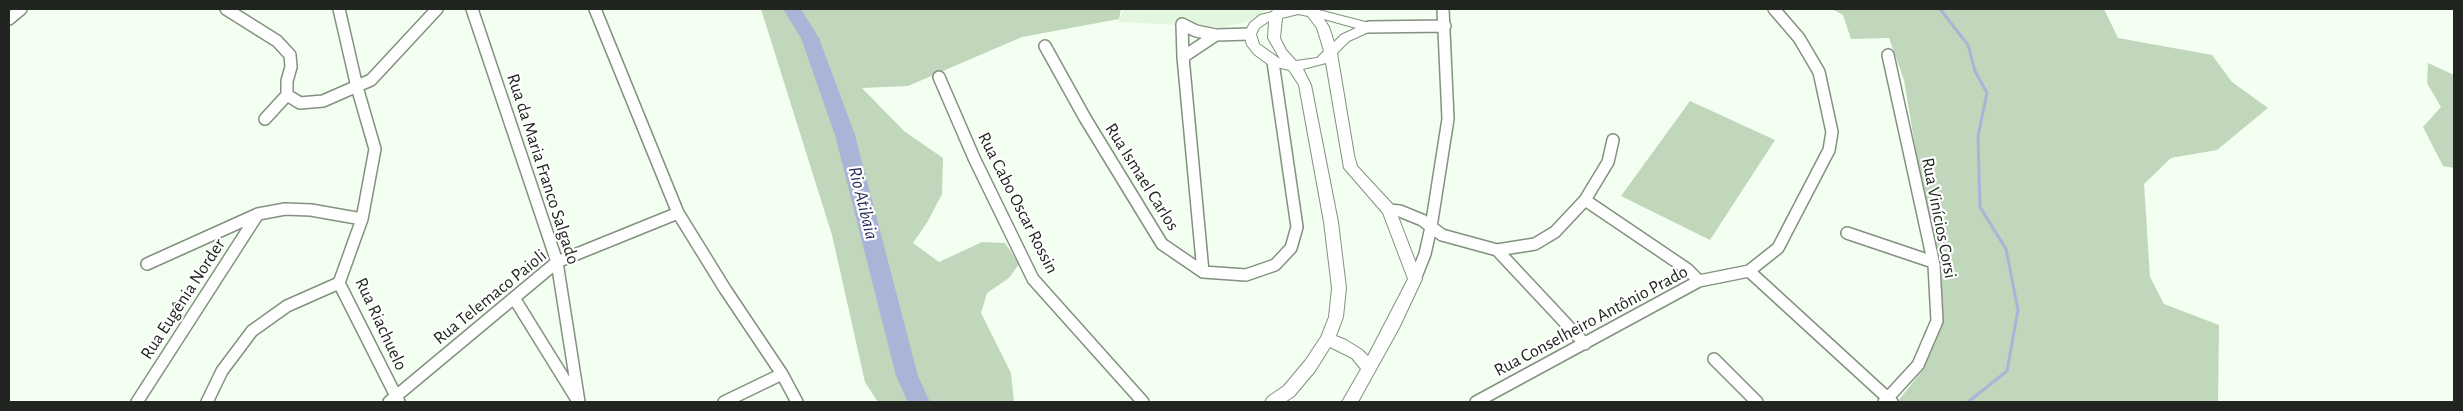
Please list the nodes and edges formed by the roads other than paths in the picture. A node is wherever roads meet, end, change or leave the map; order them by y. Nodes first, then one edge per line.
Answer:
1 (21, 9) edge
2 (226, 9) edge
3 (339, 9) edge
4 (437, 9) edge
5 (472, 9) edge
6 (595, 9) edge
7 (1443, 9) edge
8 (1774, 9) edge
9 (1310, 10) edge
10 (1278, 11) edge
11 (9, 18) edge
12 (1445, 26) junction
13 (1369, 27) junction
14 (1250, 34) junction
15 (1216, 35) junction
16 (1046, 46) dead end
17 (1331, 53) junction
18 (1888, 55) dead end
19 (1183, 57) junction
20 (1273, 62) junction
21 (1292, 66) junction
22 (939, 77) dead end
23 (357, 87) junction
24 (286, 95) junction
25 (265, 119) dead end
26 (1613, 140) dead end
27 (1585, 200) junction
28 (1389, 210) junction
29 (678, 213) junction
30 (258, 214) junction
31 (362, 219) junction
32 (1431, 227) junction
33 (1847, 232) dead end
34 (1497, 250) junction
35 (557, 262) junction
36 (1933, 262) junction
37 (147, 264) dead end
38 (1749, 270) junction
39 (1203, 272) junction
40 (1415, 279) junction
41 (1699, 281) junction
42 (338, 283) junction
43 (514, 298) junction
44 (1327, 340) junction
45 (1585, 344) junction
46 (1714, 359) dead end
47 (1369, 368) junction
48 (782, 374) junction
49 (395, 400) edge
50 (1888, 401) edge
51 (137, 402) edge
52 (206, 402) edge
53 (579, 402) edge
54 (724, 402) edge
55 (797, 402) edge
56 (1143, 402) edge
57 (1273, 402) edge
58 (1350, 402) edge
59 (1476, 402) edge
60 (1757, 402) edge

1 - 11 street
2 - 24 street
3 - 23 street, Rua Riachuelo
4 - 23 street
5 - 35 street, Rua da Maria Franco Salgado
6 - 29 street
7 - 12 street
8 - 38 street, Rua Conselheiro Antônio Prado
9 - 10 main road
9 - 13 main road
9 - 17 main road
10 - 14 main road
10 - 21 main road
12 - 13 street
12 - 32 street
13 - 17 main road
14 - 15 street
14 - 20 main road
15 - 19 street
15 - 19 street
16 - 39 street, Rua Ismael Carlos
17 - 21 main road
17 - 28 main road
18 - 36 street, Rua Vinícios Corsi
19 - 39 street
20 - 21 main road
20 - 39 street
21 - 44 main road
22 - 56 street, Rua Cabo Oscar Rossin
23 - 24 street
23 - 31 street, Rua Riachuelo
24 - 25 street
26 - 27 street
27 - 34 street
27 - 41 street
28 - 32 street
28 - 40 main road
29 - 35 street, Rua Telemaco Paioli
29 - 48 street
30 - 31 street
30 - 37 street
30 - 51 street, Rua Eugênia Norder
31 - 42 street, Rua Riachuelo
32 - 34 street
32 - 40 street
33 - 36 street
34 - 45 street
35 - 43 street, Rua Telemaco Paioli
35 - 53 street, Rua da Maria Franco Salgado
36 - 50 street, Rua Vinícios Corsi
38 - 41 street, Rua Conselheiro Antônio Prado
38 - 50 street
40 - 47 main road
41 - 45 street, Rua Conselheiro Antônio Prado
42 - 49 street, Rua Riachuelo
42 - 52 street
43 - 49 street, Rua Telemaco Paioli
43 - 53 street
44 - 47 main road
44 - 57 main road
45 - 59 street, Rua Conselheiro Antônio Prado
46 - 60 street
47 - 58 main road
48 - 54 street
48 - 55 street

